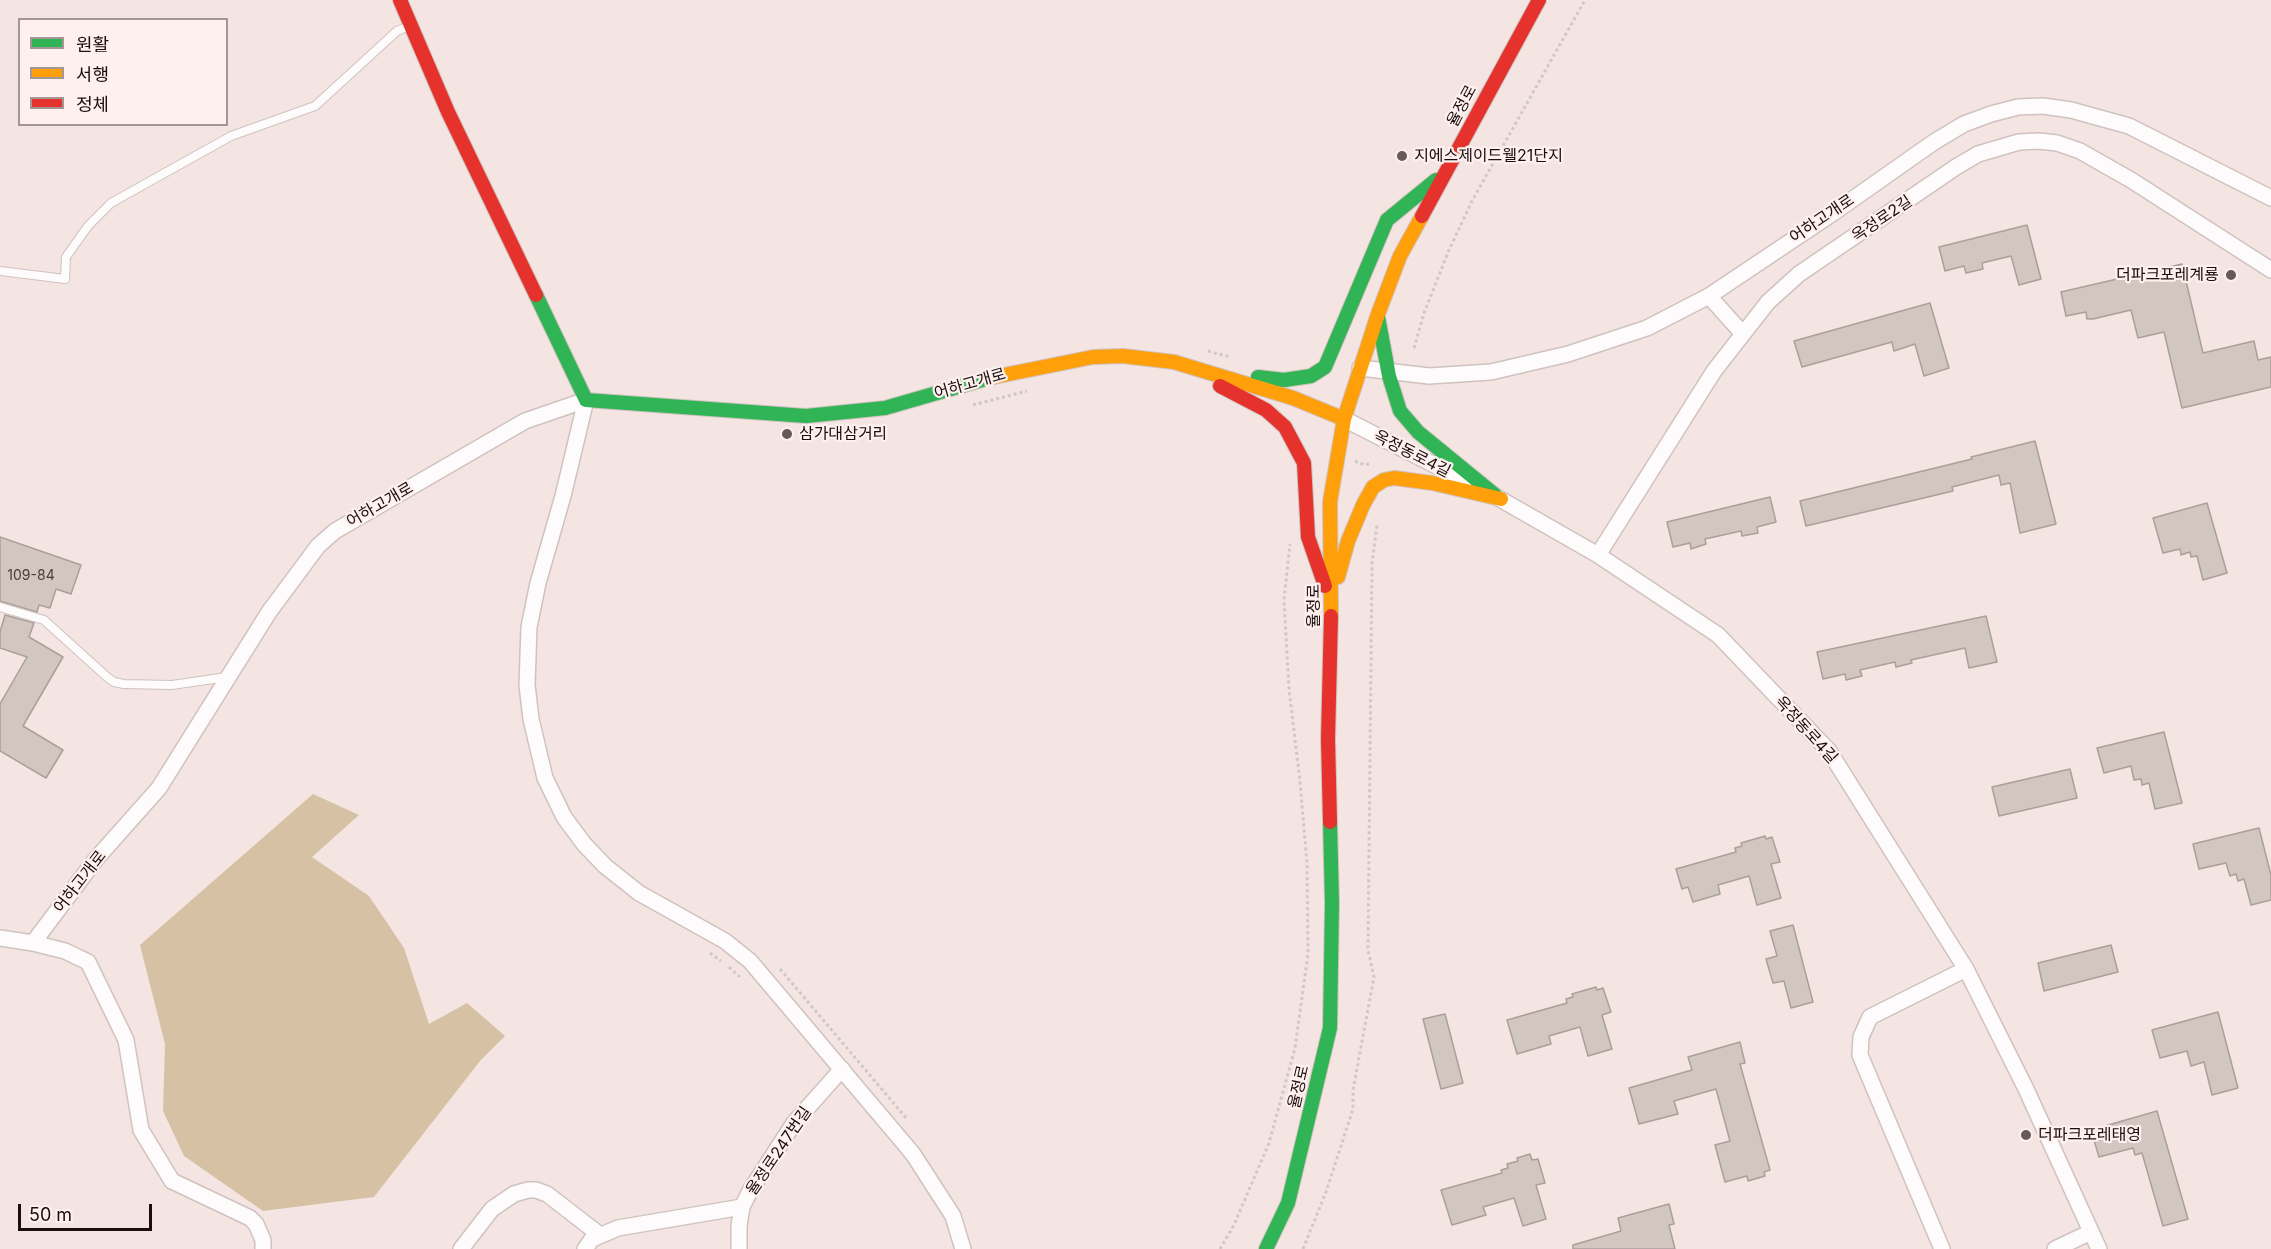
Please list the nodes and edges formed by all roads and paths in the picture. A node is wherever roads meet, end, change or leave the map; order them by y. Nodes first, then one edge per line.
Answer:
1 (400, 0) edge
2 (1539, 0) edge
3 (1585, 0) edge
4 (411, 26) junction
5 (1446, 172) junction
6 (2271, 198) edge
7 (2271, 270) edge
8 (0, 271) edge
9 (1709, 296) junction
10 (1378, 314) junction
11 (1742, 333) junction
12 (1414, 348) dead end
13 (1174, 362) junction
14 (1360, 368) junction
15 (1388, 372) junction
16 (1028, 390) dead end
17 (586, 400) junction
18 (963, 407) dead end
19 (1344, 419) junction
20 (1501, 499) junction
21 (1377, 519) dead end
22 (1290, 543) dead end
23 (1598, 555) junction
24 (1331, 604) junction
25 (0, 607) edge
26 (229, 676) junction
27 (0, 938) edge
28 (33, 943) junction
29 (709, 952) dead end
30 (775, 963) dead end
31 (1966, 969) junction
32 (748, 984) dead end
33 (842, 1069) junction
34 (882, 1088) dead end
35 (742, 1207) junction
36 (2091, 1232) junction
37 (600, 1235) junction
38 (263, 1249) edge
39 (461, 1249) edge
40 (585, 1249) edge
41 (739, 1249) edge
42 (963, 1249) edge
43 (1220, 1249) edge
44 (1266, 1249) edge
45 (1303, 1249) edge
46 (1942, 1249) edge
47 (2055, 1249) edge
48 (2099, 1249) edge

1 - 4 main road
2 - 5 main road, 율정로
3 - 12 path
4 - 8 lane
4 - 17 main road
5 - 10 main road, 율정로
5 - 13 main road
6 - 9 street, 어하고개로
7 - 11 street, 옥정로2길
9 - 11 street
9 - 15 street, 어하고개로
10 - 14 main road, 율정로
10 - 15 main road
11 - 23 street, 옥정로2길
13 - 17 main road, 어하고개로
13 - 19 main road, 어하고개로
13 - 24 main road
14 - 15 street, 어하고개로
14 - 19 main road, 율정로
15 - 20 main road
16 - 18 path
17 - 26 street, 어하고개로
17 - 33 street
19 - 20 street, 옥정동로4길
19 - 24 main road, 율정로
20 - 23 street, 옥정동로4길
20 - 24 main road
21 - 45 path
22 - 43 path
23 - 31 street, 옥정동로4길
24 - 44 main road, 율정로
25 - 26 lane
26 - 28 street, 어하고개로
27 - 28 street
28 - 38 street
29 - 32 path
30 - 34 path
31 - 36 street, 옥정동로4길
31 - 46 street
33 - 35 street, 율정로247번길
33 - 42 street
35 - 37 street, 율정로247번길
35 - 41 street, 율정로247번길
36 - 47 street
36 - 48 street, 옥정동로4길
37 - 39 street
37 - 40 street, 율정로247번길

